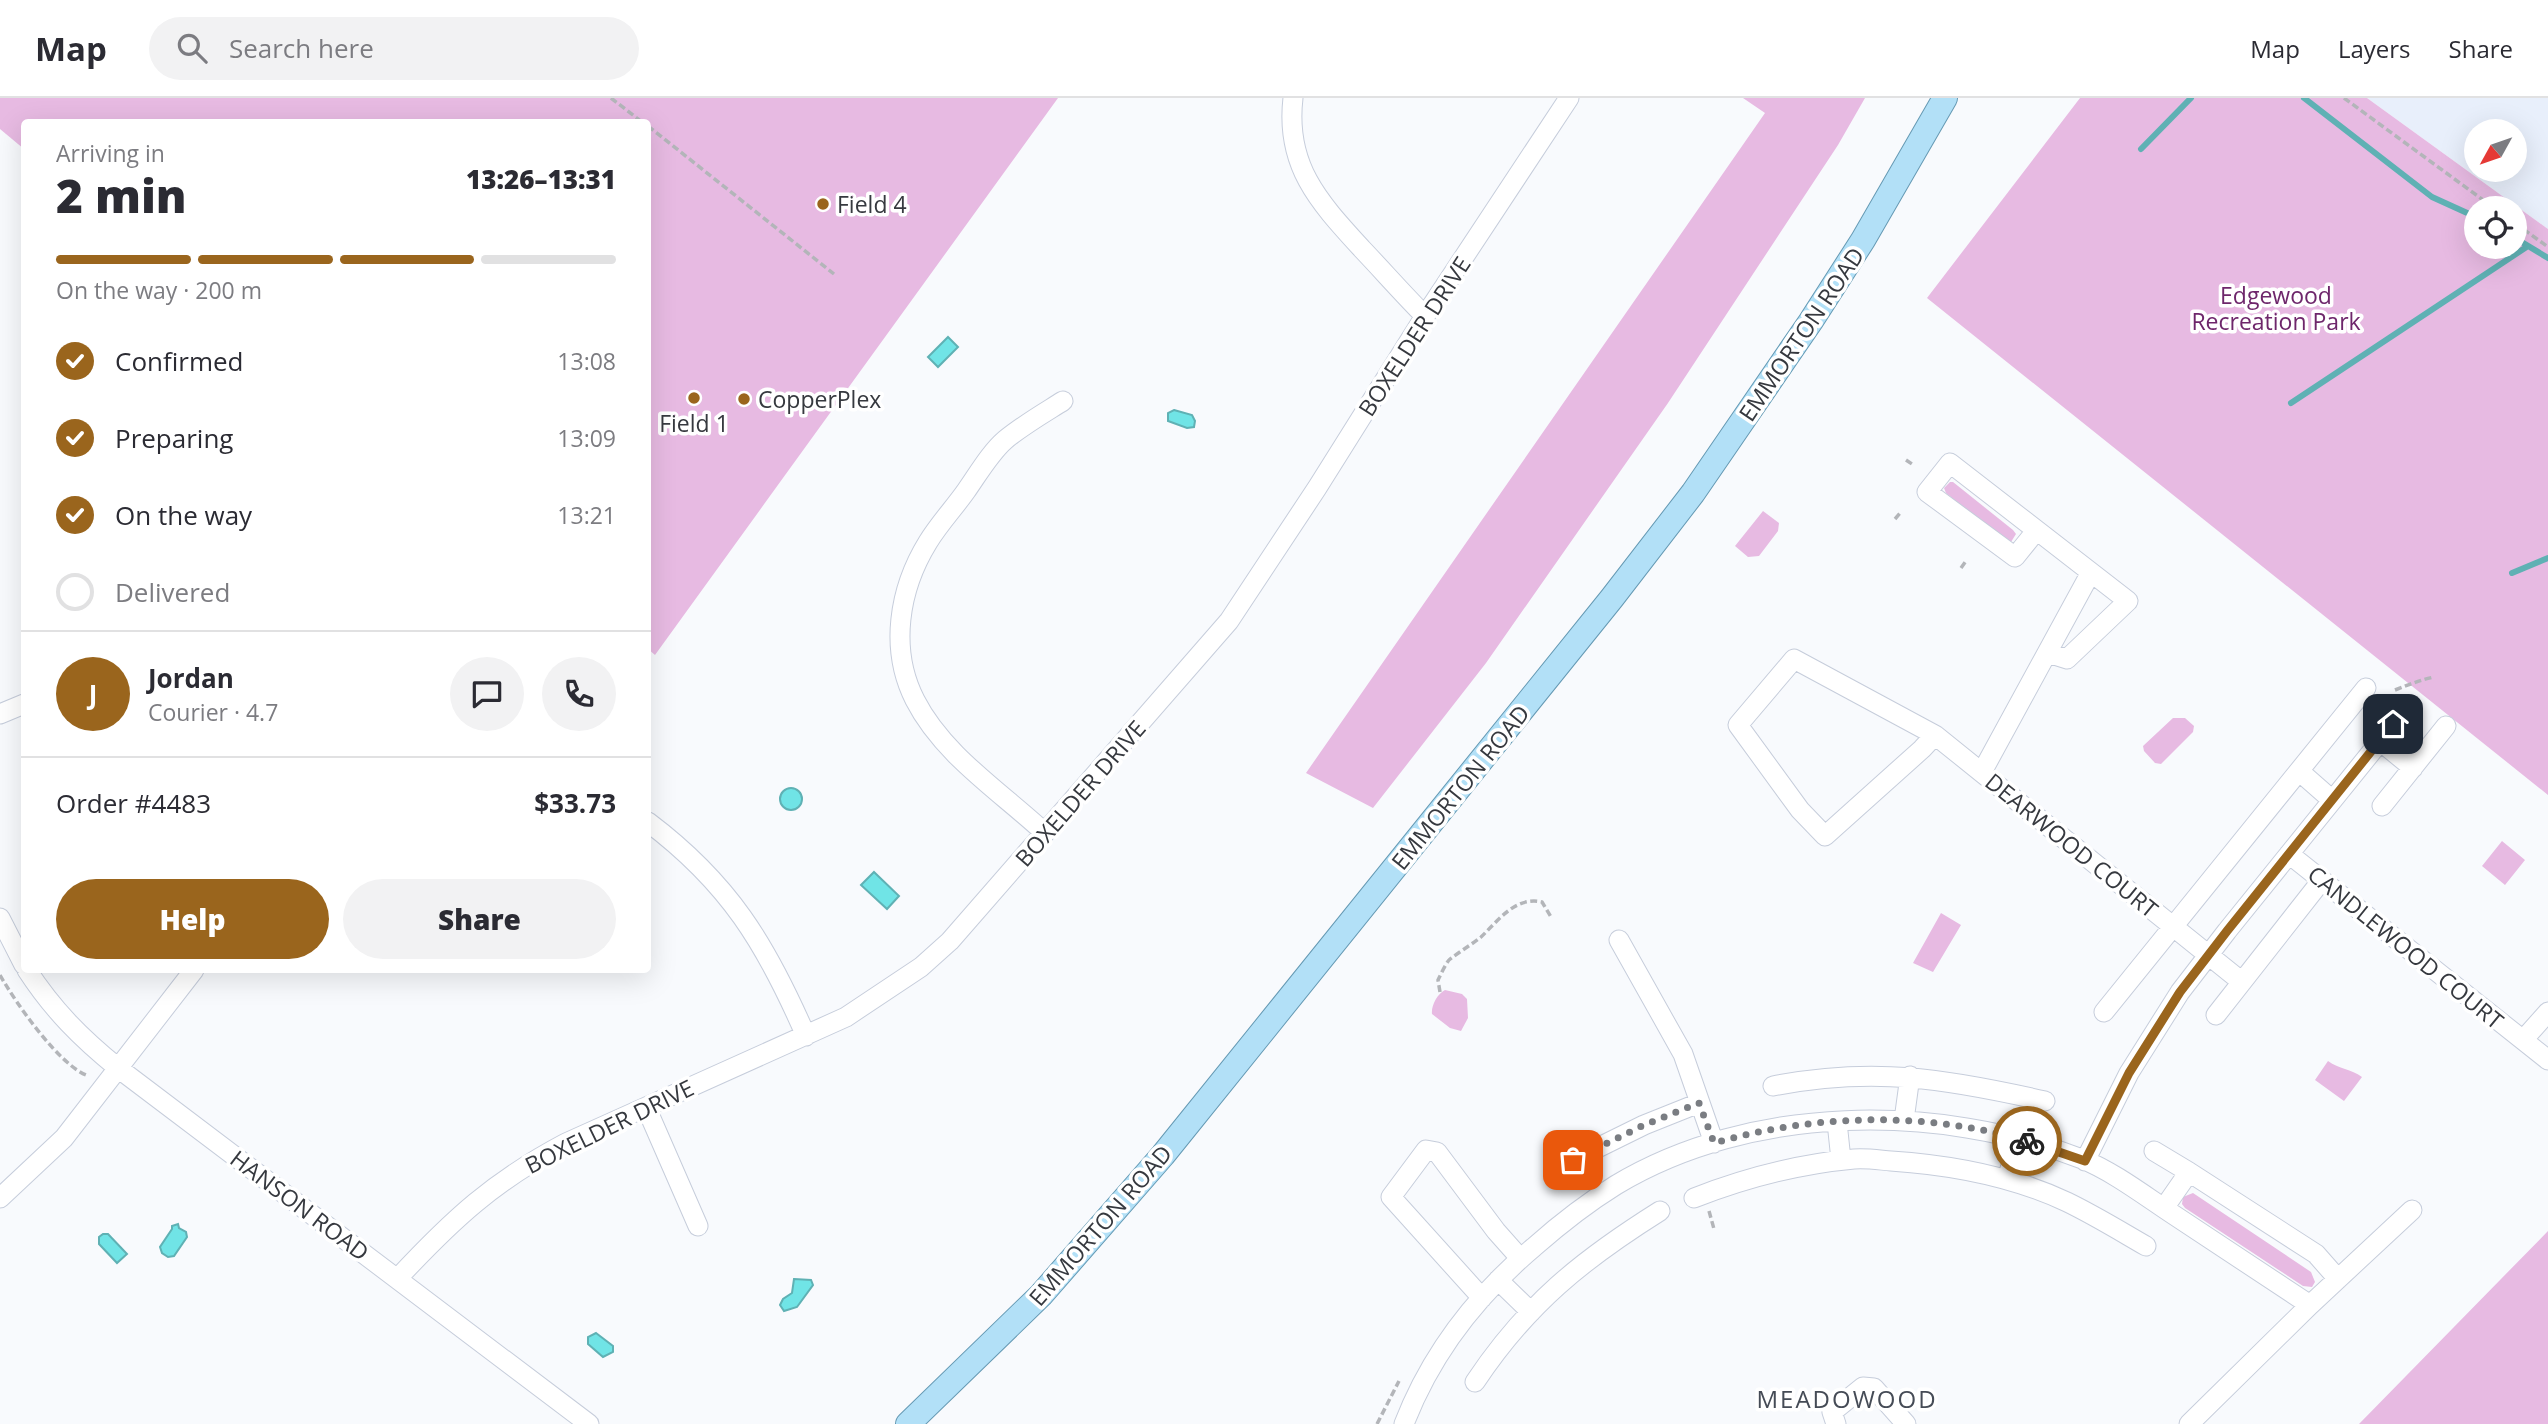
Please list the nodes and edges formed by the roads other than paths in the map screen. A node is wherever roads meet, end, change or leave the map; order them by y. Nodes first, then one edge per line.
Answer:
1 (1293, 98) edge
2 (1569, 98) edge
3 (1945, 98) edge
4 (1425, 316) junction
5 (1063, 401) dead end
6 (2036, 531) junction
7 (2090, 574) junction
8 (2048, 653) junction
9 (2366, 688) dead end
10 (21, 705) edge
11 (2407, 708) dead end
12 (0, 713) edge
13 (2446, 726) dead end
14 (1935, 735) junction
15 (2380, 741) junction
16 (2413, 768) junction
17 (2299, 771) junction
18 (1982, 772) junction
19 (2332, 800) junction
20 (2382, 806) dead end
21 (651, 823) edge
22 (1045, 833) junction
23 (2289, 854) junction
24 (2322, 880) junction
25 (0, 918) edge
26 (2172, 927) junction
27 (1619, 940) dead end
28 (2208, 955) junction
29 (21, 958) edge
30 (30, 973) edge
31 (192, 973) edge
32 (2242, 982) junction
33 (2104, 1012) dead end
34 (2548, 1012) edge
35 (2216, 1015) dead end
36 (806, 1036) junction
37 (2523, 1040) junction
38 (2548, 1060) edge
39 (118, 1068) junction
40 (1910, 1076) junction
41 (1773, 1086) dead end
42 (2045, 1101) dead end
43 (1699, 1103) junction
44 (646, 1107) junction
45 (1905, 1120) junction
46 (1837, 1122) junction
47 (2019, 1139) junction
48 (1714, 1143) junction
49 (2154, 1151) dead end
50 (1573, 1160) dead end
51 (1841, 1160) junction
52 (2085, 1161) junction
53 (2189, 1172) junction
54 (2007, 1179) junction
55 (0, 1198) edge
56 (1694, 1198) dead end
57 (2164, 1208) junction
58 (2412, 1210) dead end
59 (1660, 1211) dead end
60 (698, 1226) dead end
61 (2146, 1246) dead end
62 (1520, 1258) junction
63 (398, 1278) junction
64 (2338, 1279) junction
65 (1498, 1280) junction
66 (1482, 1298) junction
67 (2309, 1305) junction
68 (1531, 1312) junction
69 (1475, 1382) dead end
70 (589, 1424) edge
71 (908, 1424) edge
72 (1404, 1424) edge
73 (1836, 1424) edge
74 (1906, 1424) edge
75 (2189, 1424) edge

1 - 4 street
2 - 4 street, BOXELDER DRIVE
3 - 71 main road, EMMORTON ROAD
4 - 22 street, BOXELDER DRIVE
5 - 22 street
6 - 6 street
6 - 7 street
7 - 8 street
7 - 8 street
8 - 18 street
9 - 17 street
10 - 12 street
11 - 15 street
13 - 16 street
14 - 14 street, DEARWOOD COURT
14 - 18 street, DEARWOOD COURT
15 - 16 street
15 - 19 street
16 - 20 street
17 - 19 street
17 - 26 street
18 - 26 street, DEARWOOD COURT
19 - 23 street
21 - 36 street
22 - 36 street, BOXELDER DRIVE
23 - 24 street, CANDLEWOOD COURT
23 - 28 street
24 - 32 street
24 - 37 street, CANDLEWOOD COURT
25 - 29 street, HANSON ROAD
26 - 28 street, DEARWOOD COURT
26 - 33 street
27 - 43 street
28 - 32 street, DEARWOOD COURT
28 - 52 street
30 - 39 street, HANSON ROAD
31 - 39 street
32 - 35 street
34 - 37 street, CANDLEWOOD COURT
36 - 44 street, BOXELDER DRIVE
37 - 38 street, CANDLEWOOD COURT
39 - 55 street
39 - 63 street, HANSON ROAD
40 - 41 street
40 - 42 street
40 - 45 street
43 - 48 street
43 - 50 street
44 - 60 street
44 - 63 street, BOXELDER DRIVE
45 - 46 street
45 - 47 street
46 - 48 street
46 - 51 street
47 - 52 street
47 - 54 street
48 - 62 street
49 - 53 street
51 - 54 street
51 - 56 street
52 - 57 street
53 - 57 street
53 - 64 street
54 - 61 street
57 - 67 street
58 - 64 street
59 - 68 street
62 - 65 street
62 - 66 street
63 - 70 street, HANSON ROAD
64 - 67 street
65 - 66 street
65 - 68 street
66 - 72 street
67 - 75 street
68 - 69 street
73 - 74 street

